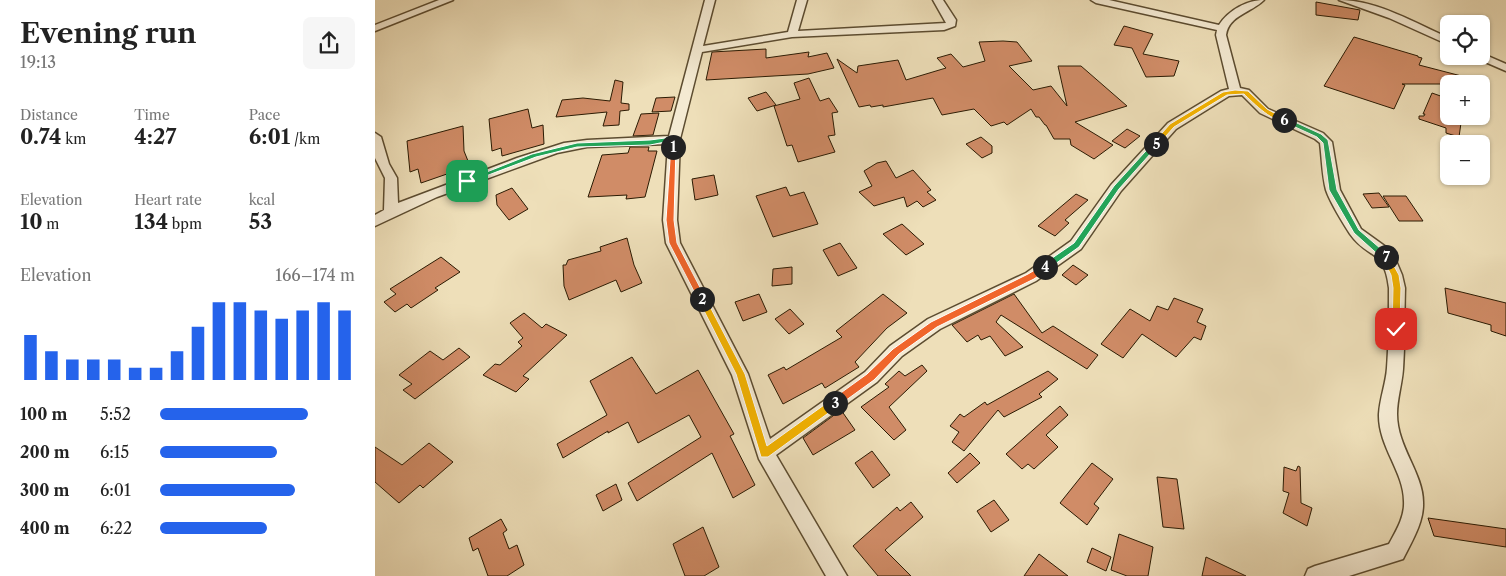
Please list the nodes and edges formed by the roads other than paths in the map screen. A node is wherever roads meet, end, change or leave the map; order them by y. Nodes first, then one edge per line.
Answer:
1 (448, 0) edge
2 (710, 0) edge
3 (801, 0) edge
4 (937, 0) edge
5 (1096, 0) edge
6 (1259, 0) edge
7 (1344, 0) edge
8 (375, 28) edge
9 (1221, 28) junction
10 (792, 34) junction
11 (1440, 38) edge
12 (697, 50) junction
13 (1490, 61) edge
14 (1506, 68) edge
15 (1235, 92) junction
16 (375, 137) edge
17 (673, 139) junction
18 (391, 212) junction
19 (375, 221) edge
20 (765, 453) junction
21 (837, 576) edge
22 (1315, 576) edge

1 - 8 street
2 - 12 street
3 - 10 street
4 - 10 street
5 - 9 street
6 - 9 street
7 - 11 street
9 - 15 street
10 - 12 street
12 - 17 street
13 - 14 street
15 - 20 street
15 - 22 street
16 - 18 street
17 - 18 street
17 - 20 street
18 - 19 street
20 - 21 street

